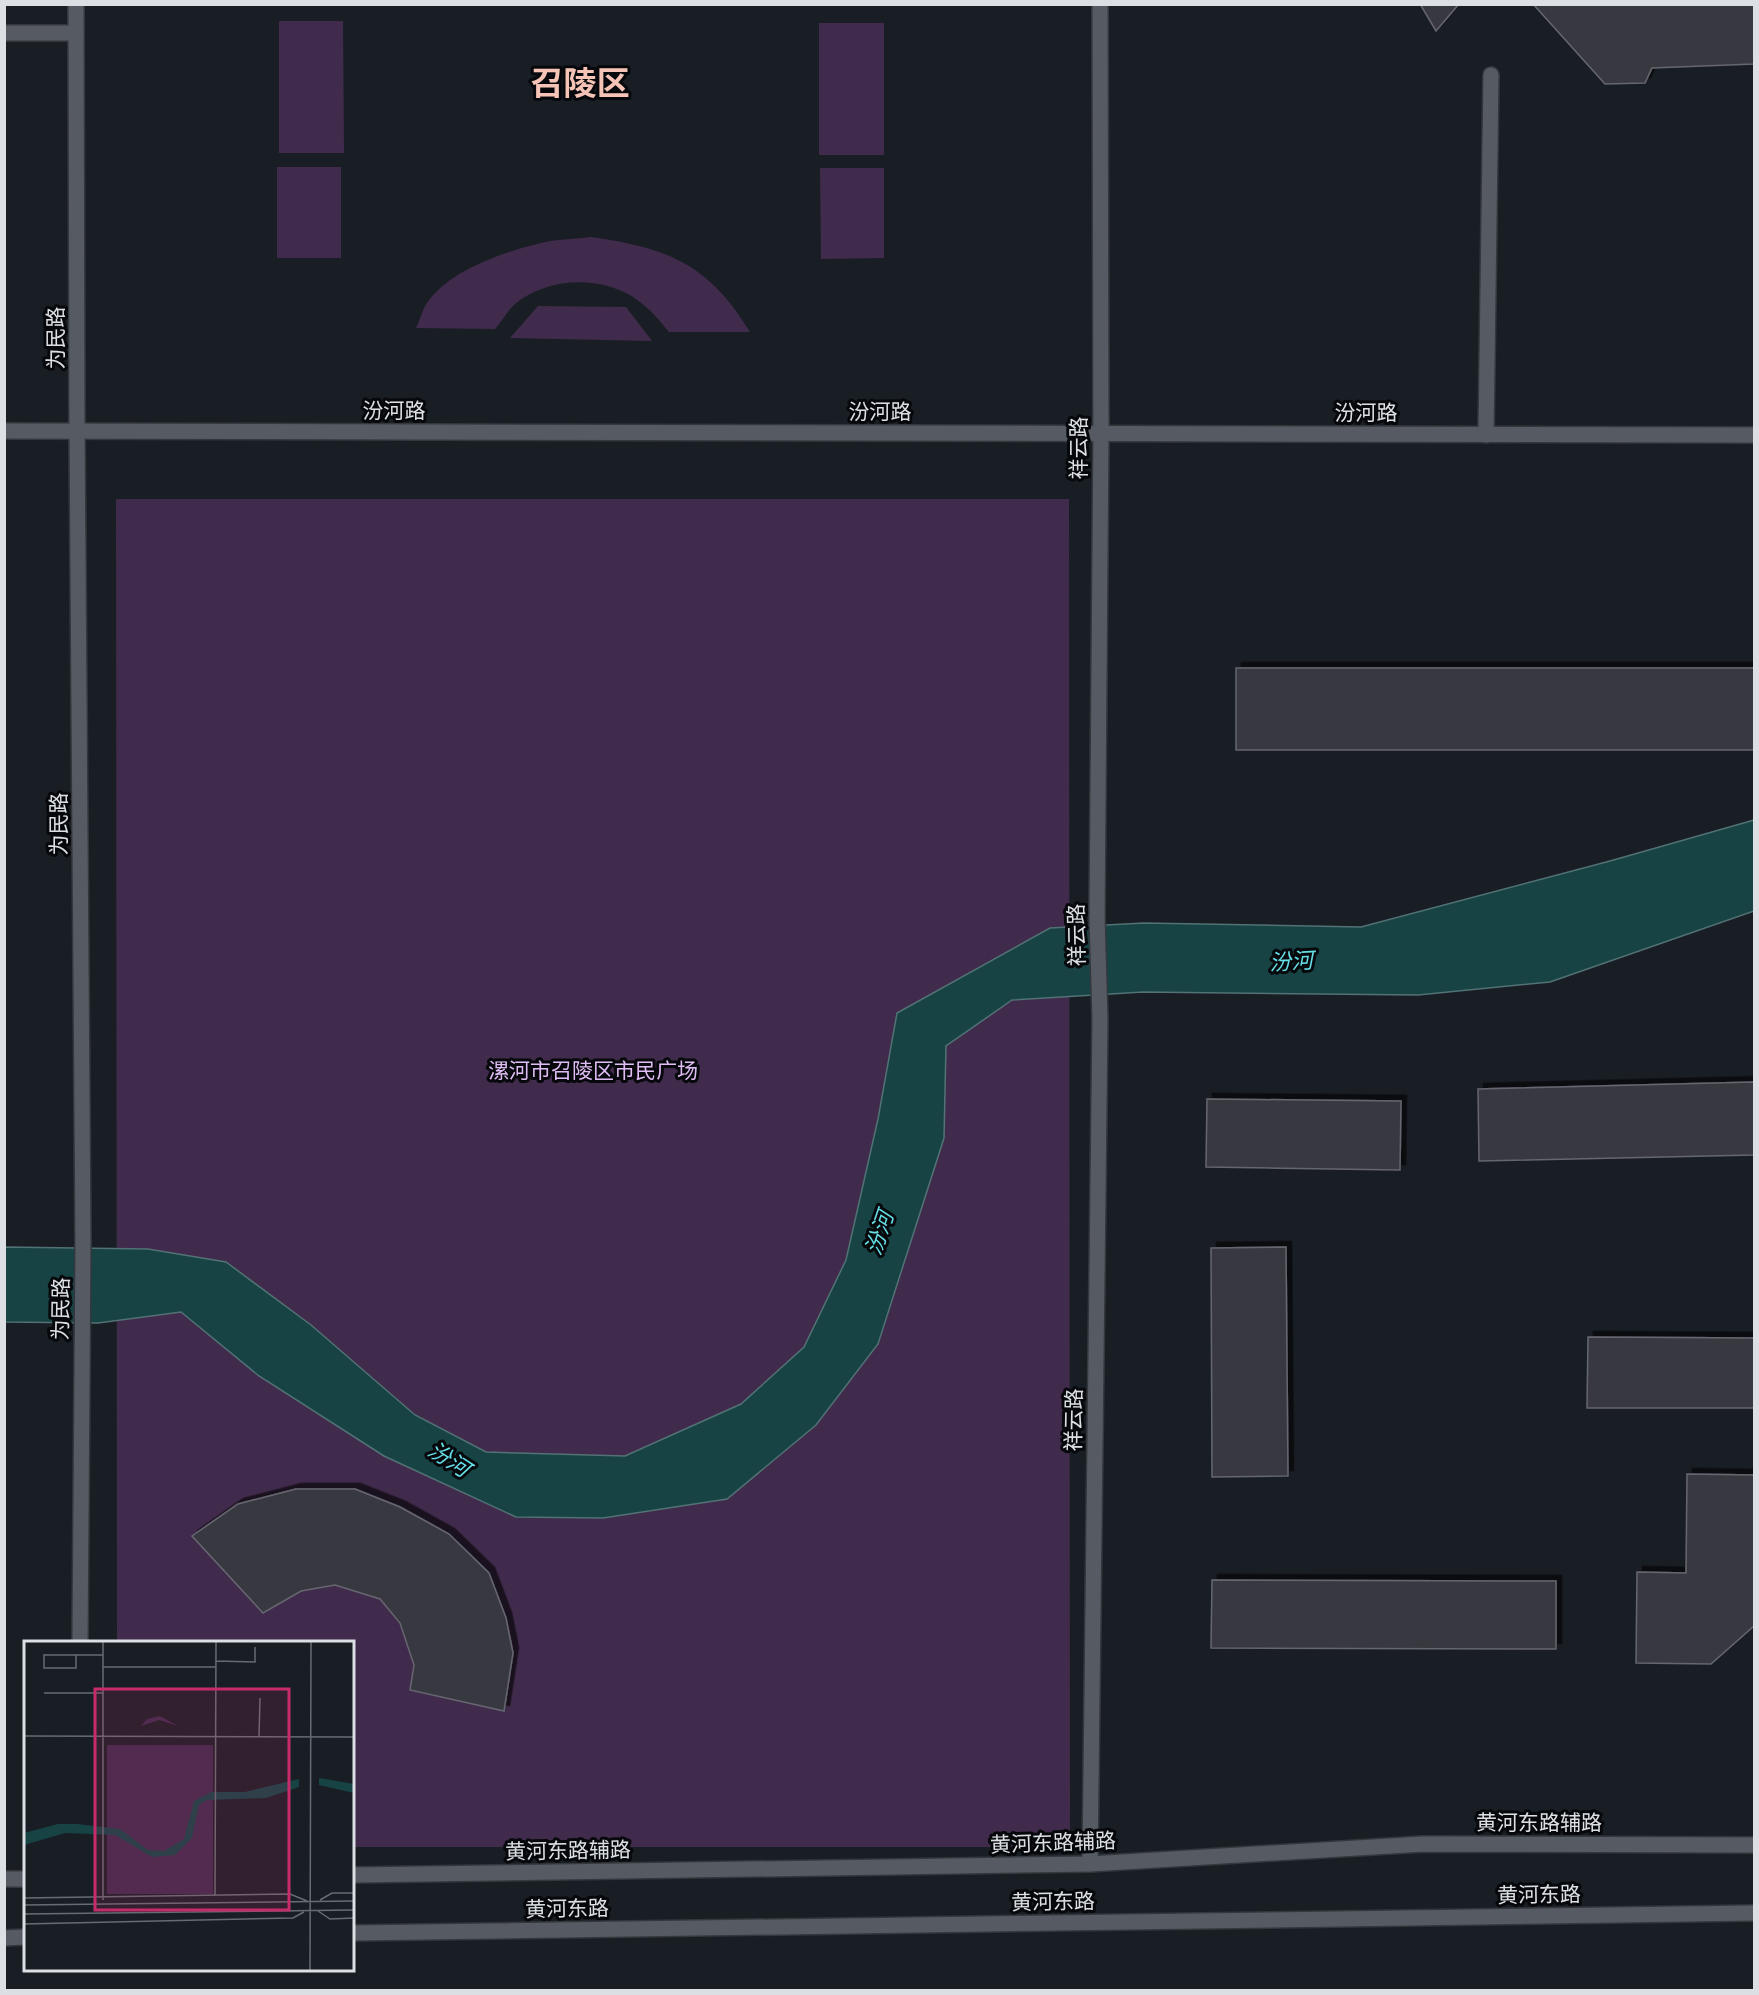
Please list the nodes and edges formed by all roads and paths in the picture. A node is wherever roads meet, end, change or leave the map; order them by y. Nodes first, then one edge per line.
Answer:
1 (76, 4) edge
2 (1100, 4) edge
3 (4, 33) edge
4 (76, 33) junction
5 (1491, 75) dead end
6 (4, 430) edge
7 (77, 431) junction
8 (1101, 434) junction
9 (1486, 435) junction
10 (1755, 435) edge
11 (80, 1641) edge
12 (1755, 1845) edge
13 (1090, 1864) junction
14 (354, 1875) edge
15 (4, 1879) edge
16 (24, 1879) edge
17 (1755, 1913) edge
18 (354, 1933) edge
19 (24, 1937) edge
20 (4, 1938) edge

1 - 4 street, 为民路
2 - 8 street, 祥云路
3 - 4 street
4 - 7 street, 为民路
5 - 9 street
6 - 7 street, 汾河路
7 - 8 street, 汾河路
7 - 11 street, 为民路
8 - 9 street, 汾河路
8 - 13 street, 祥云路
9 - 10 street, 汾河路
12 - 13 street, 黄河东路辅路
13 - 14 street, 黄河东路辅路
15 - 16 street
17 - 18 street, 黄河东路
19 - 20 street

